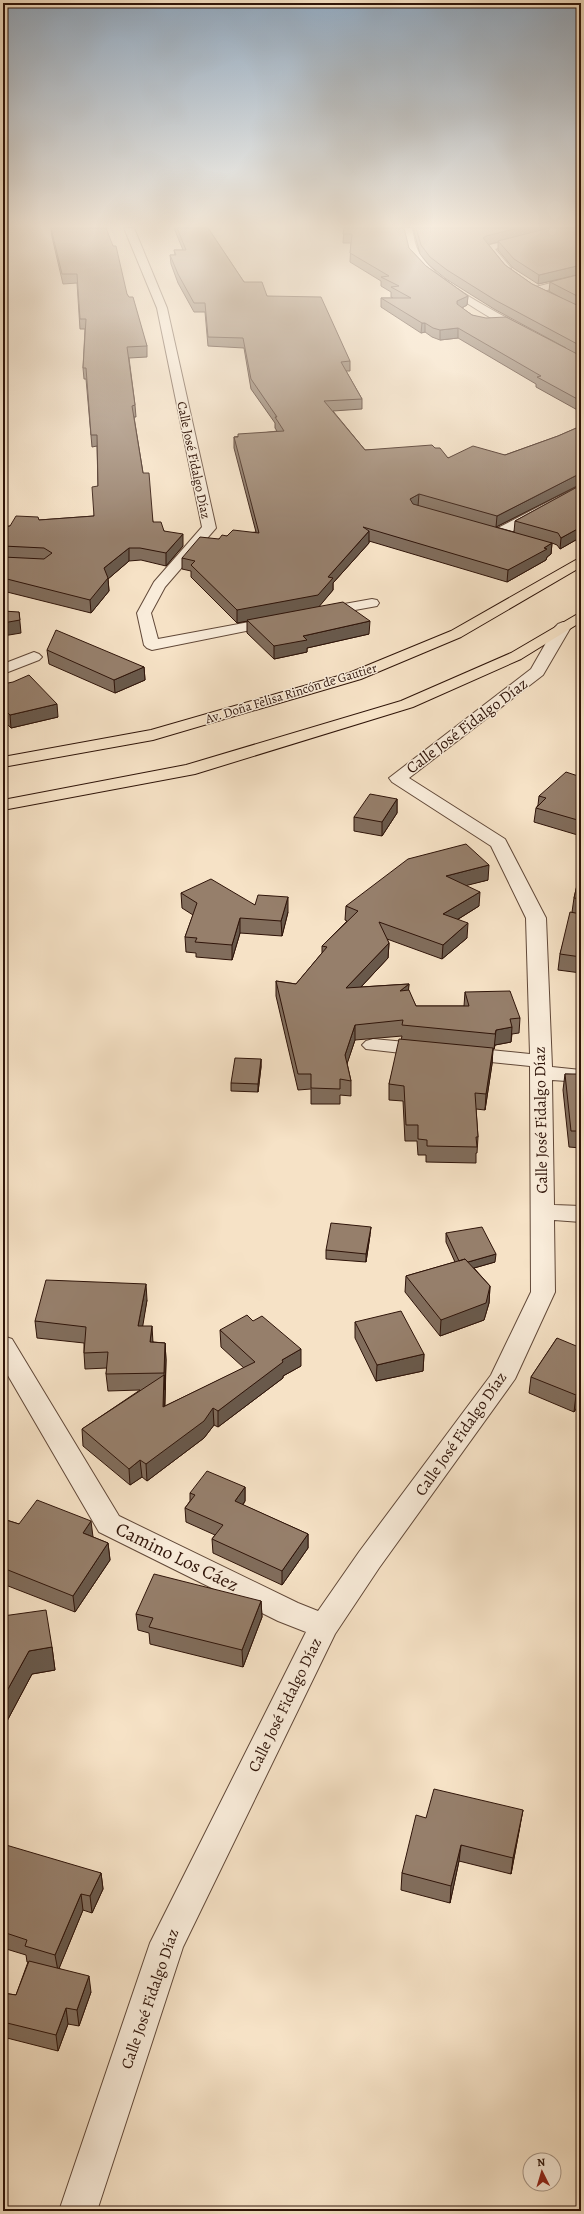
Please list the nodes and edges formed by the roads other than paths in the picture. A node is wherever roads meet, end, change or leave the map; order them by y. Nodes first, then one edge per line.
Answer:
1 (167, 331) edge
2 (524, 331) edge
3 (536, 338) edge
4 (581, 489) edge
5 (482, 530) edge
6 (497, 534) junction
7 (517, 540) edge
8 (581, 561) edge
9 (372, 603) dead end
10 (309, 615) edge
11 (285, 620) edge
12 (572, 622) edge
13 (34, 656) dead end
14 (3, 669) edge
15 (3, 762) edge
16 (3, 805) edge
17 (373, 1045) dead end
18 (541, 1066) junction
19 (581, 1076) edge
20 (542, 1212) junction
21 (581, 1214) edge
22 (3, 1346) edge
23 (324, 1626) junction
24 (78, 2211) edge

1 - 11 street, Calle José Fidalgo Díaz
2 - 3 street
4 - 6 street
5 - 6 street
6 - 7 street
8 - 15 main road, Av. Doña Felisa Rincón de Gautier
9 - 10 street
12 - 16 main road
12 - 18 street, Calle José Fidalgo Díaz
13 - 14 street
17 - 18 street
18 - 19 street
18 - 20 street, Calle José Fidalgo Díaz
20 - 21 street
20 - 23 street, Calle José Fidalgo Díaz
22 - 23 street, Camino Los Cáez
23 - 24 street, Calle José Fidalgo Díaz

